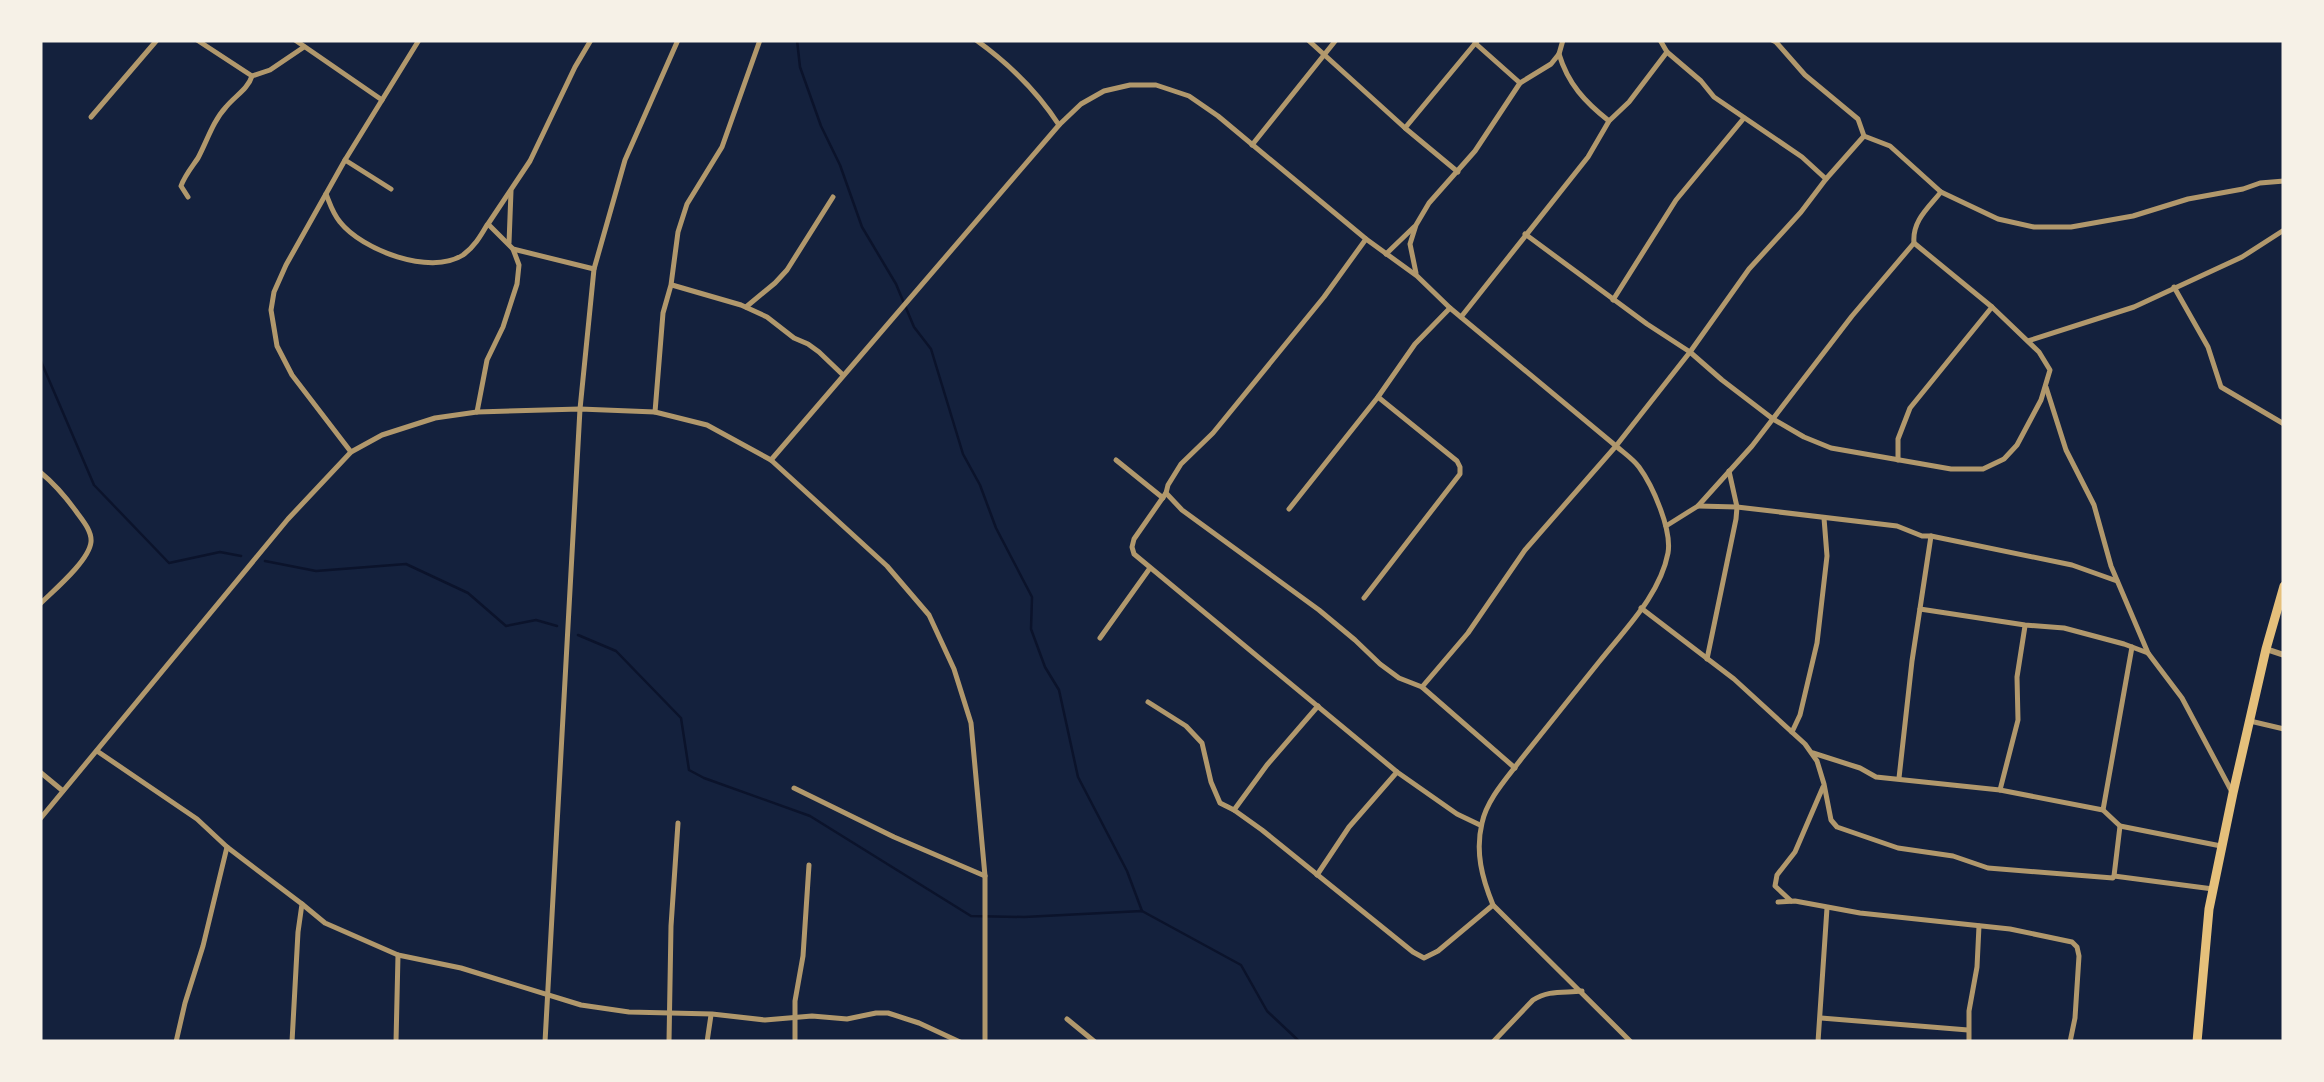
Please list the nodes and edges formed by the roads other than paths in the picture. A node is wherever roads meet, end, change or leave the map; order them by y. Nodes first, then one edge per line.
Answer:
1 (156, 40) edge
2 (197, 40) edge
3 (295, 40) edge
4 (419, 40) edge
5 (591, 40) edge
6 (678, 40) edge
7 (760, 40) edge
8 (976, 40) edge
9 (1308, 40) edge
10 (1336, 40) edge
11 (1563, 40) edge
12 (1660, 40) edge
13 (1772, 40) edge
14 (1476, 42) edge
15 (304, 47) junction
16 (1666, 52) junction
17 (1324, 54) junction
18 (1560, 54) junction
19 (252, 76) junction
20 (1520, 83) junction
21 (382, 100) junction
22 (90, 117) dead end
23 (1744, 118) junction
24 (1609, 121) junction
25 (1059, 124) junction
26 (1405, 128) junction
27 (1864, 136) junction
28 (1252, 145) junction
29 (345, 160) junction
30 (1458, 172) junction
31 (1826, 179) junction
32 (2284, 181) edge
33 (391, 189) dead end
34 (511, 190) junction
35 (1941, 192) junction
36 (326, 194) junction
37 (833, 197) dead end
38 (188, 198) dead end
39 (488, 224) junction
40 (1416, 225) junction
41 (2284, 230) edge
42 (1525, 234) junction
43 (1366, 239) junction
44 (1914, 243) junction
45 (511, 246) junction
46 (1386, 254) junction
47 (594, 269) junction
48 (1417, 276) junction
49 (671, 285) junction
50 (2174, 287) junction
51 (1613, 300) junction
52 (746, 307) junction
53 (1992, 307) junction
54 (1450, 308) junction
55 (1460, 317) junction
56 (2028, 341) junction
57 (1690, 352) junction
58 (843, 374) junction
59 (2046, 387) junction
60 (1378, 398) junction
61 (580, 409) junction
62 (477, 412) junction
63 (654, 412) junction
64 (1772, 419) junction
65 (2284, 424) edge
66 (1616, 446) junction
67 (351, 452) junction
68 (771, 460) junction
69 (1116, 460) dead end
70 (1898, 460) junction
71 (1729, 471) junction
72 (40, 472) edge
73 (1165, 495) junction
74 (1698, 506) junction
75 (1737, 506) junction
76 (1289, 509) dead end
77 (1824, 518) junction
78 (1666, 526) junction
79 (1932, 536) junction
80 (1150, 568) junction
81 (2117, 580) junction
82 (2284, 586) edge
83 (1364, 598) dead end
84 (40, 604) edge
85 (1641, 608) junction
86 (1920, 609) junction
87 (2025, 625) junction
88 (1100, 638) dead end
89 (2132, 647) junction
90 (2266, 649) junction
91 (2148, 653) junction
92 (2284, 655) edge
93 (1707, 659) junction
94 (1422, 687) junction
95 (1148, 702) dead end
96 (1318, 706) junction
97 (2250, 721) junction
98 (2284, 729) edge
99 (1792, 732) junction
100 (97, 751) junction
101 (1810, 752) junction
102 (1515, 768) junction
103 (40, 772) edge
104 (1397, 772) junction
105 (1898, 778) junction
106 (1824, 784) junction
107 (794, 788) dead end
108 (2000, 790) junction
109 (63, 791) junction
110 (2233, 793) junction
111 (1234, 810) junction
112 (2104, 810) junction
113 (40, 819) edge
114 (678, 823) dead end
115 (1481, 826) junction
116 (2120, 826) junction
117 (2222, 847) junction
118 (227, 848) junction
119 (809, 865) dead end
120 (1317, 874) junction
121 (985, 876) junction
122 (2114, 876) junction
123 (2213, 889) junction
124 (1791, 901) junction
125 (1778, 902) dead end
126 (302, 904) junction
127 (1493, 905) junction
128 (1827, 908) junction
129 (1979, 926) junction
130 (398, 955) junction
131 (1582, 991) junction
132 (549, 996) junction
133 (670, 1012) junction
134 (712, 1014) junction
135 (794, 1017) junction
136 (1820, 1018) junction
137 (1067, 1019) dead end
138 (1968, 1030) junction
139 (176, 1042) edge
140 (292, 1042) edge
141 (396, 1042) edge
142 (545, 1042) edge
143 (669, 1042) edge
144 (707, 1042) edge
145 (795, 1042) edge
146 (960, 1042) edge
147 (985, 1042) edge
148 (1096, 1042) edge
149 (1492, 1042) edge
150 (1630, 1042) edge
151 (1818, 1042) edge
152 (1969, 1042) edge
153 (2070, 1042) edge
154 (2197, 1042) edge

1 - 22 street
2 - 19 street
3 - 15 street
4 - 21 street
5 - 34 street
6 - 47 street
7 - 49 street
8 - 25 street
9 - 17 street
10 - 17 street
11 - 18 street
12 - 16 street
13 - 27 street
14 - 20 street
14 - 26 street
15 - 19 street
15 - 21 street
16 - 23 street
16 - 24 street
17 - 26 street
17 - 28 street
18 - 20 street
18 - 24 street
19 - 38 street
20 - 30 street
21 - 29 street
23 - 31 street
23 - 51 street
24 - 42 street
25 - 28 street
25 - 58 street
26 - 30 street
27 - 31 street
27 - 35 street
28 - 43 street
29 - 33 street
29 - 36 street
30 - 40 street
31 - 57 street
32 - 35 street
34 - 39 street
34 - 45 street
35 - 44 street
36 - 39 street
36 - 67 street
37 - 52 street
39 - 45 street
40 - 46 street
40 - 48 street
41 - 50 street
42 - 51 street
42 - 55 street
43 - 46 street
43 - 73 street
44 - 53 street
44 - 64 street
45 - 47 street
45 - 62 street
46 - 48 street
47 - 61 street
48 - 54 street
49 - 52 street
49 - 63 street
50 - 56 street
50 - 65 street
51 - 57 street
52 - 58 street
53 - 56 street
53 - 70 street
54 - 55 street
54 - 60 street
55 - 66 street
56 - 59 street
57 - 64 street
57 - 66 street
58 - 68 street
59 - 70 street
59 - 81 street
60 - 76 street
60 - 83 street
61 - 62 street
61 - 63 street
61 - 132 street
62 - 67 street
63 - 68 street
64 - 70 street
64 - 71 street
66 - 78 street
66 - 94 street
67 - 100 street
68 - 121 street
69 - 73 street
71 - 74 street
71 - 75 street
72 - 84 street
73 - 80 street
73 - 94 street
74 - 75 street
74 - 78 street
75 - 77 street
75 - 93 street
77 - 79 street
77 - 99 street
78 - 85 street
79 - 81 street
79 - 86 street
80 - 88 street
80 - 96 street
81 - 91 street
82 - 90 highway
85 - 93 street
85 - 102 street
86 - 87 street
86 - 105 street
87 - 89 street
87 - 108 street
89 - 91 street
89 - 112 street
90 - 92 street
90 - 97 highway
91 - 110 street
93 - 99 street
94 - 102 street
95 - 111 street
96 - 104 street
96 - 111 street
97 - 98 street
97 - 110 highway
99 - 101 street
100 - 109 street
100 - 118 street
101 - 105 street
101 - 106 street
102 - 115 street
103 - 109 street
104 - 115 street
104 - 120 street
105 - 108 street
106 - 122 street
106 - 124 street
107 - 121 street
108 - 112 street
109 - 113 street
110 - 117 highway
111 - 120 street
112 - 116 street
114 - 133 street
115 - 127 street
116 - 117 street
116 - 122 street
117 - 123 highway
118 - 126 street
118 - 139 street
119 - 135 street
120 - 127 street
121 - 147 street
122 - 123 street
123 - 154 highway
124 - 125 street
124 - 128 street
126 - 130 street
126 - 140 street
127 - 131 street
128 - 129 street
128 - 136 street
129 - 138 street
129 - 153 street
130 - 132 street
130 - 141 street
131 - 149 street
131 - 150 street
132 - 133 street
132 - 142 street
133 - 134 street
133 - 143 street
134 - 135 street
134 - 144 street
135 - 145 street
135 - 146 street
136 - 138 street
136 - 151 street
137 - 148 street
138 - 152 street

